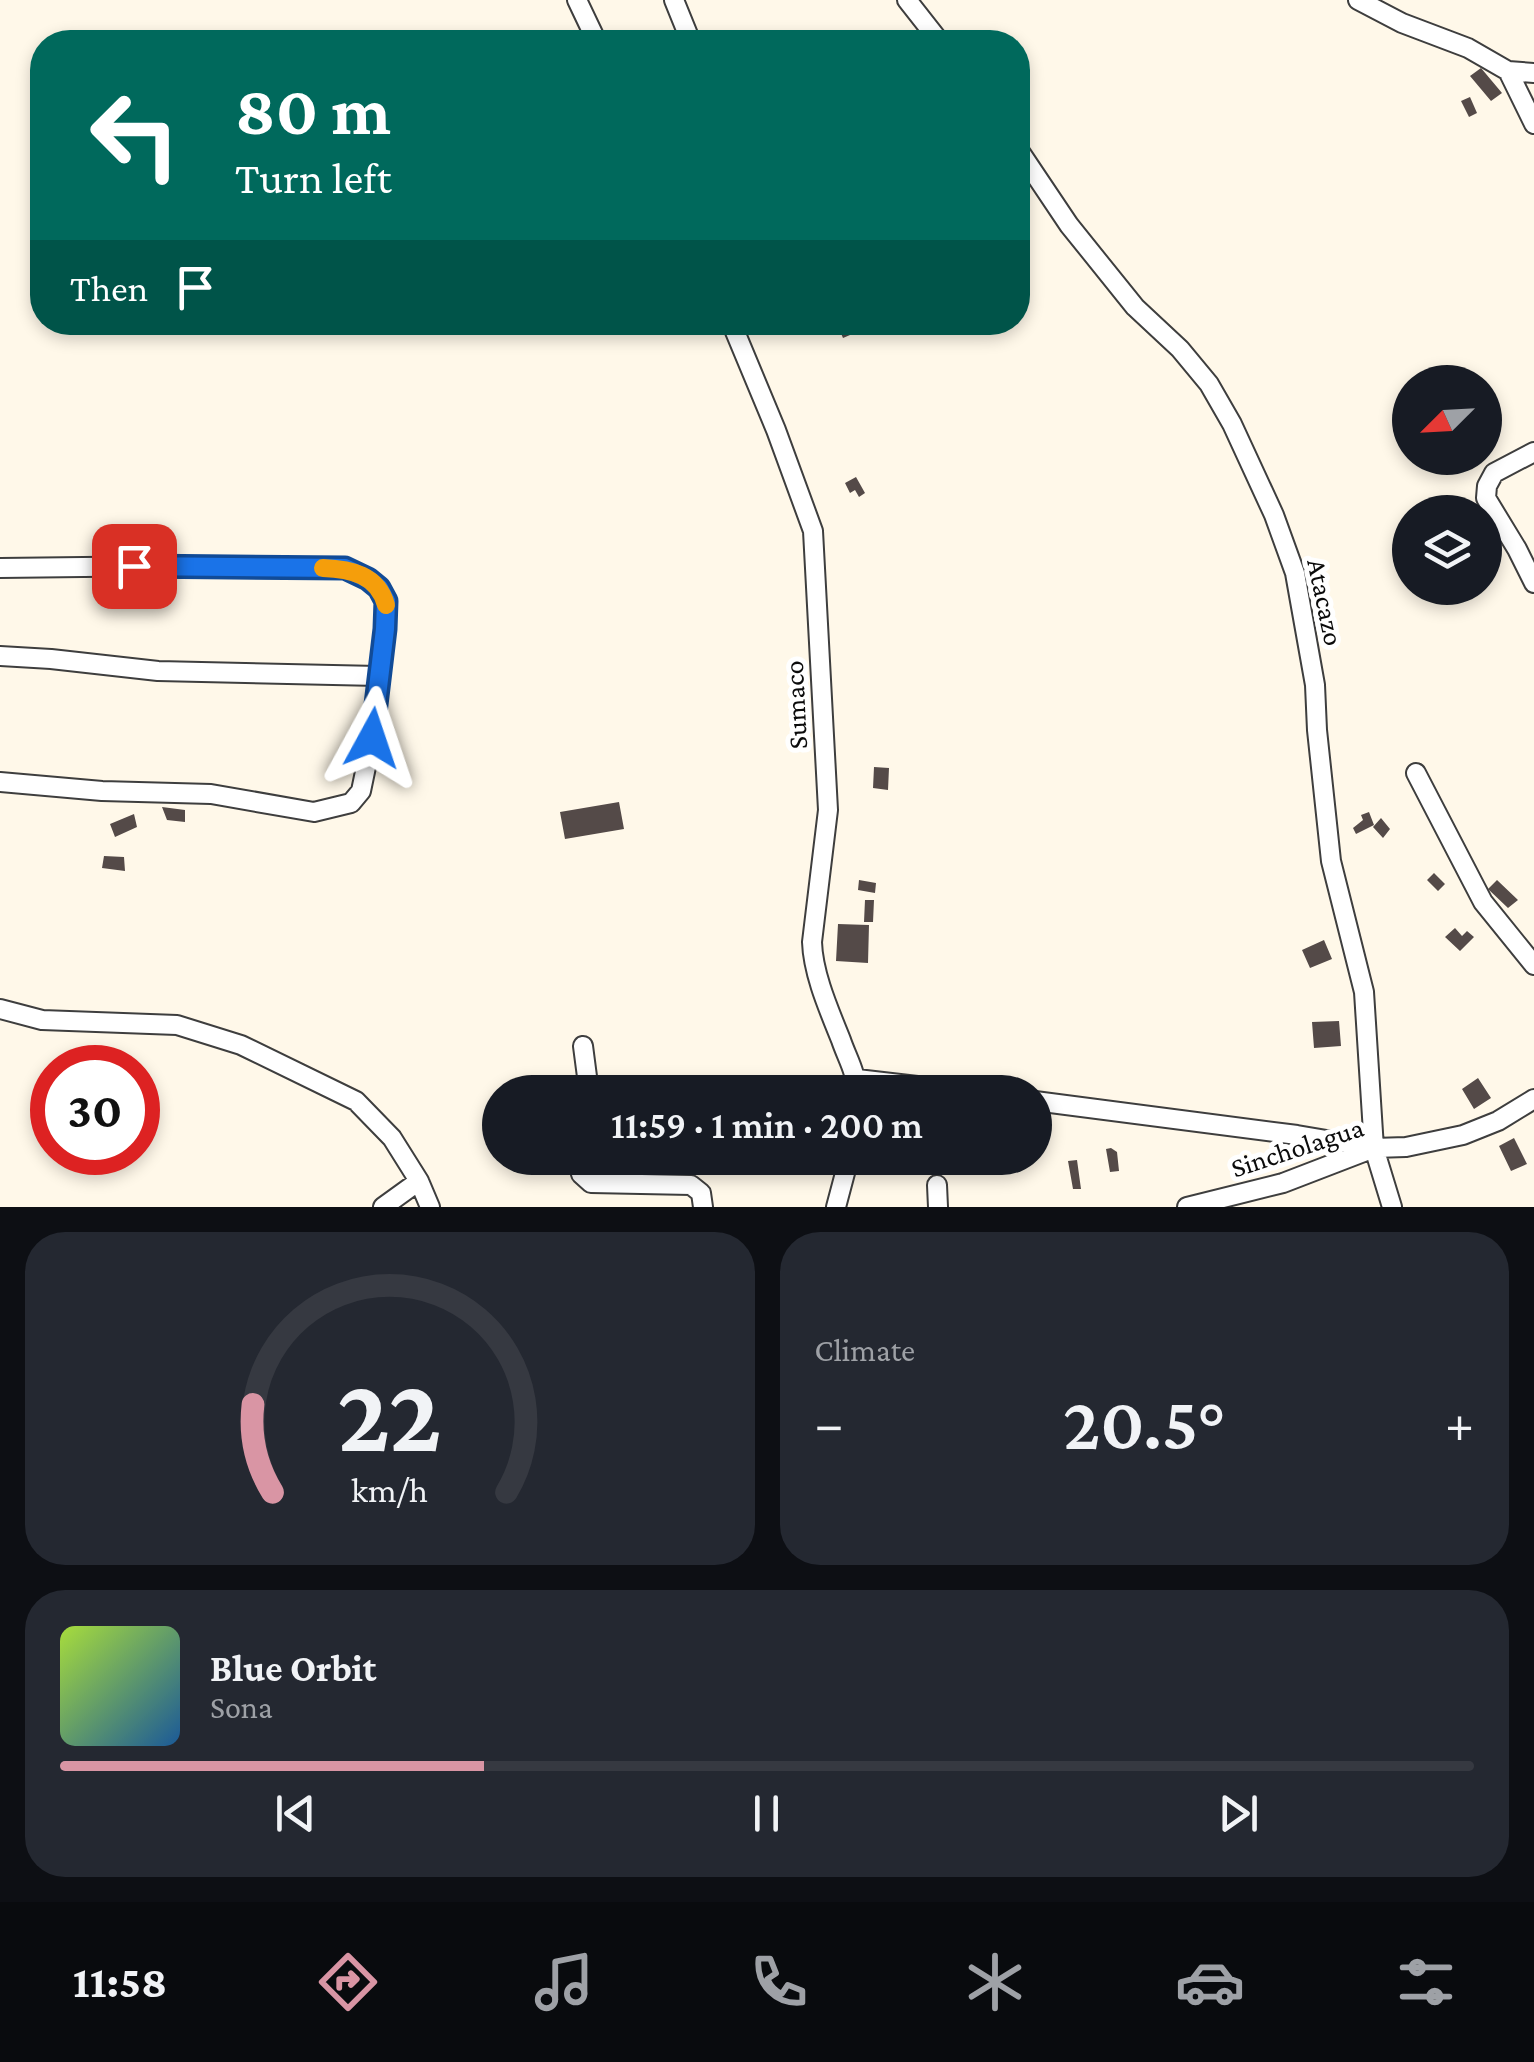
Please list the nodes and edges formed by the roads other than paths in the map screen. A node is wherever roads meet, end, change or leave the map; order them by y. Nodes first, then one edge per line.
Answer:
1 (577, 0) edge
2 (674, 0) edge
3 (906, 0) edge
4 (1358, 0) edge
5 (591, 30) edge
6 (686, 30) edge
7 (930, 30) edge
8 (1508, 72) junction
9 (1534, 73) edge
10 (1534, 124) edge
11 (1030, 167) edge
12 (736, 335) edge
13 (1534, 452) edge
14 (0, 568) edge
15 (1534, 582) edge
16 (0, 656) edge
17 (378, 676) junction
18 (1416, 774) dead end
19 (0, 782) edge
20 (1534, 965) edge
21 (0, 1010) edge
22 (583, 1046) dead end
23 (587, 1075) edge
24 (852, 1075) edge
25 (1534, 1100) edge
26 (1052, 1103) edge
27 (1374, 1148) junction
28 (582, 1175) edge
29 (845, 1175) edge
30 (419, 1181) junction
31 (938, 1185) dead end
32 (383, 1207) edge
33 (430, 1207) edge
34 (703, 1207) edge
35 (836, 1207) edge
36 (938, 1207) edge
37 (1187, 1207) edge
38 (1392, 1207) edge

1 - 5 street
2 - 6 street
3 - 7 street
4 - 8 street
8 - 9 street
8 - 10 street
11 - 27 street, Atacazo
12 - 24 street, Sumaco
13 - 15 street
14 - 17 street
16 - 17 street
17 - 19 street
18 - 20 street
21 - 30 street
22 - 23 street
25 - 27 street, Sincholagua
26 - 27 street
27 - 37 street, Sincholagua
27 - 38 street, Atacazo
28 - 34 street
29 - 35 street
30 - 32 street
30 - 33 street
31 - 36 street

